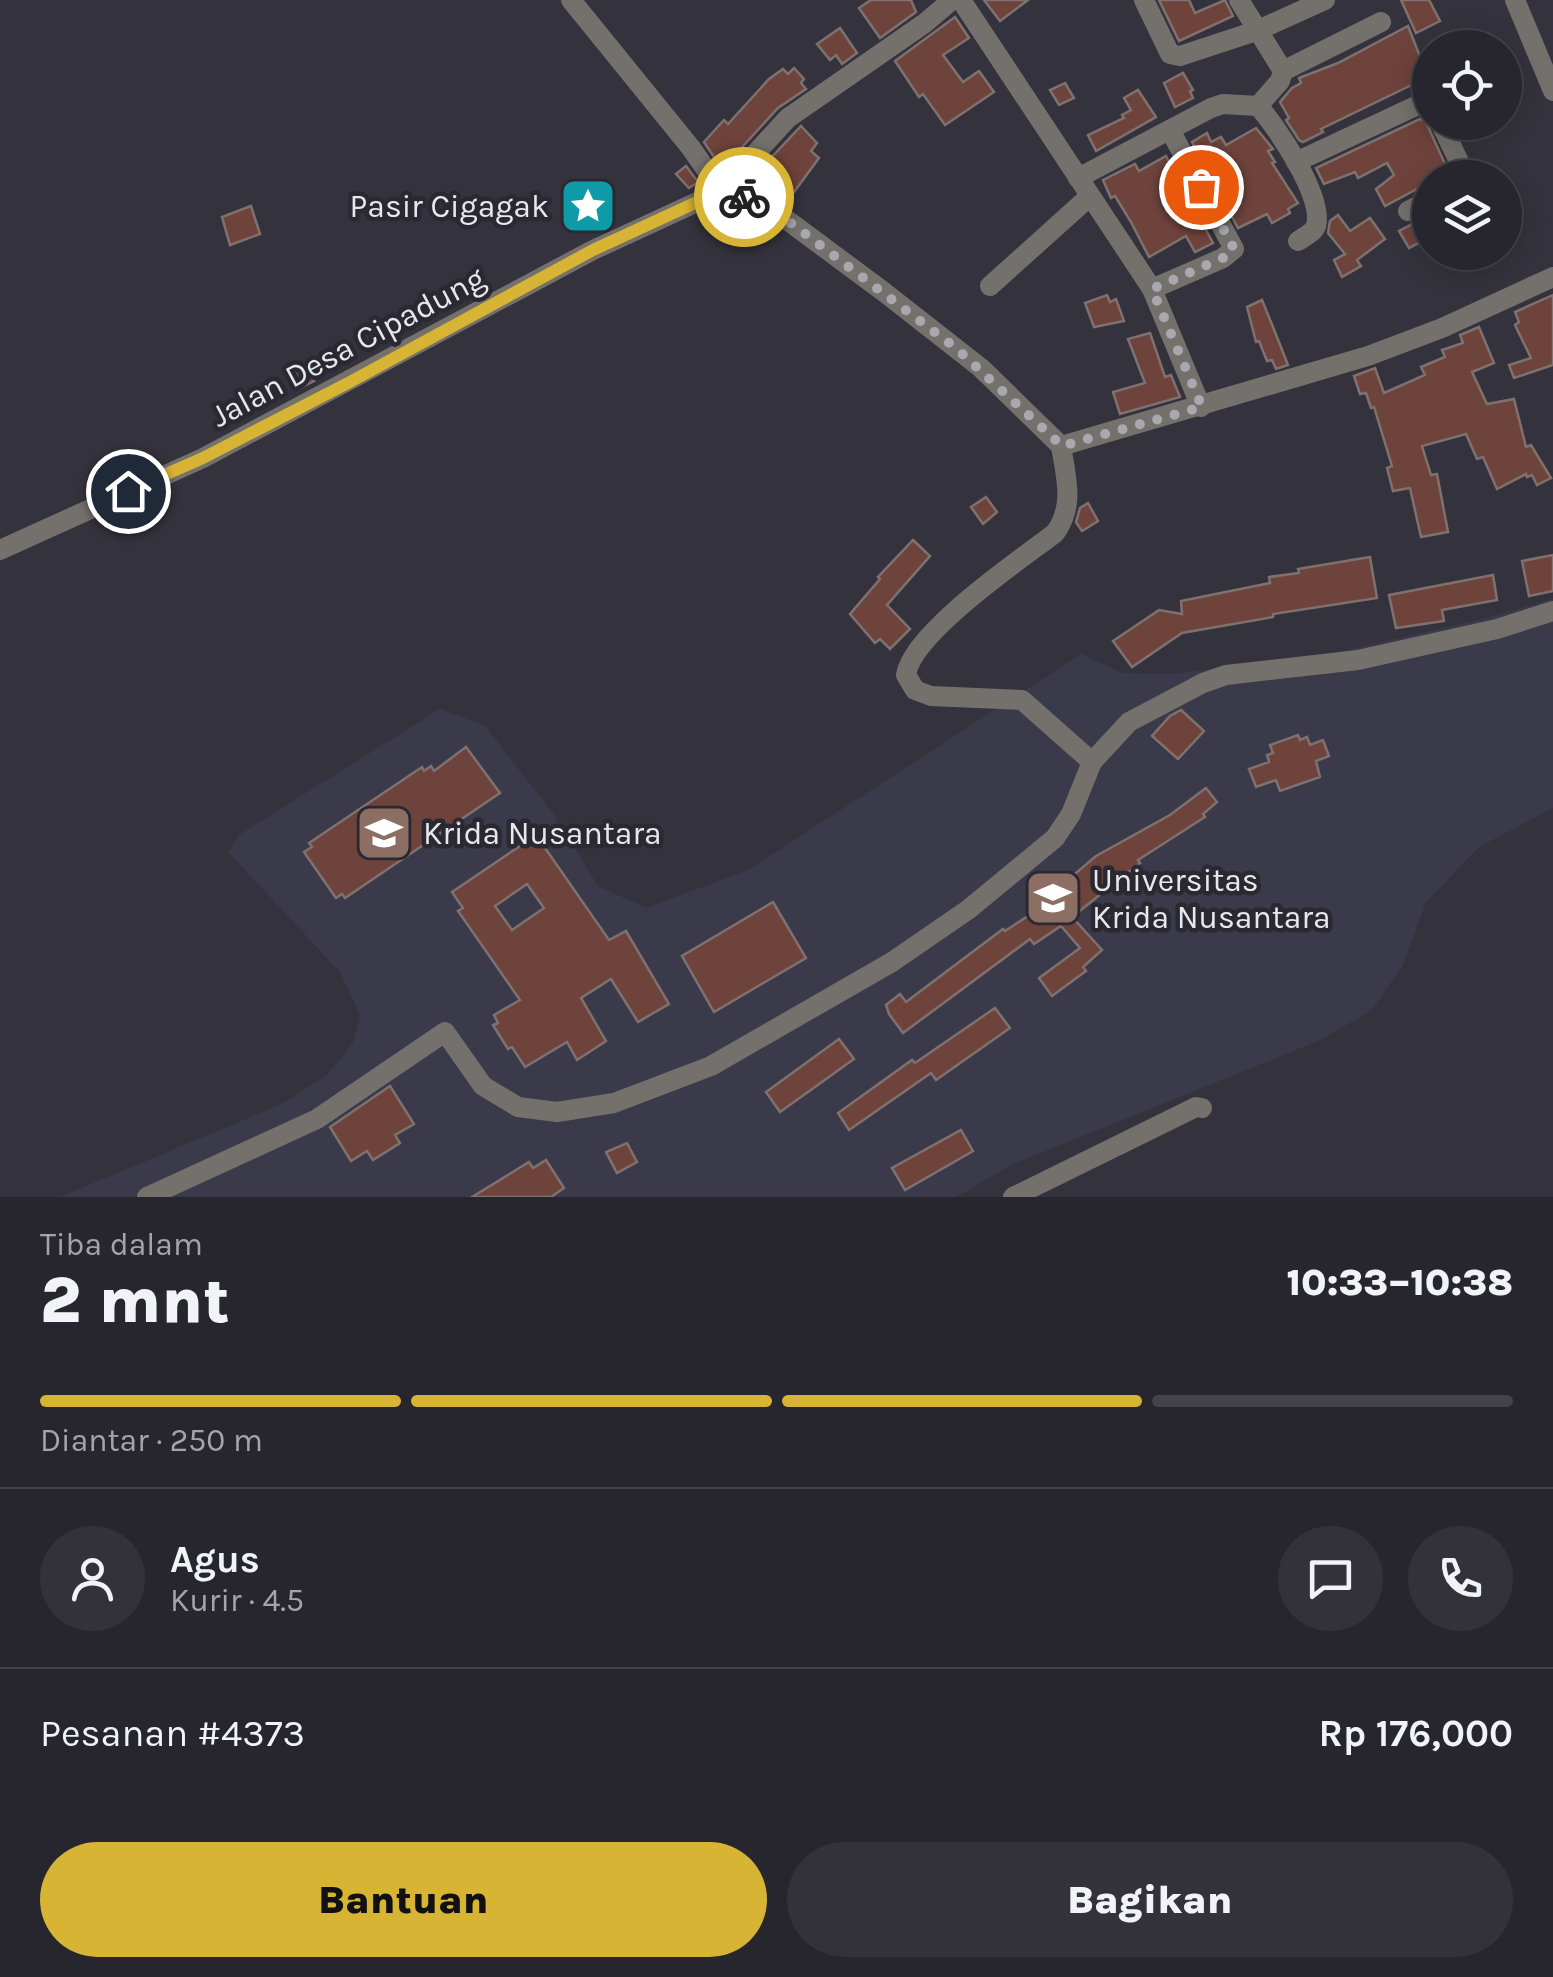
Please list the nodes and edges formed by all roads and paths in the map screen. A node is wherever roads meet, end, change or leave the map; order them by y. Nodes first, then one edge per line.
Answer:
1 (571, 0) edge
2 (952, 0) edge
3 (961, 0) edge
4 (1144, 0) edge
5 (1239, 0) edge
6 (1325, 0) edge
7 (1515, 0) edge
8 (1381, 22) dead end
9 (1256, 31) junction
10 (1283, 71) junction
11 (1553, 92) edge
12 (1258, 106) junction
13 (1412, 108) edge
14 (1170, 130) junction
15 (1296, 162) junction
16 (1078, 178) junction
17 (721, 191) junction
18 (1090, 196) junction
19 (1412, 209) edge
20 (1408, 211) dead end
21 (1298, 241) dead end
22 (1553, 277) edge
23 (990, 286) dead end
24 (1152, 289) junction
25 (1202, 407) junction
26 (1062, 446) junction
27 (0, 550) edge
28 (1553, 611) edge
29 (1092, 762) junction
30 (1202, 1108) dead end
31 (147, 1197) edge
32 (1013, 1197) edge

1 - 17 street
2 - 17 street
3 - 16 street
4 - 9 street
5 - 9 street
6 - 9 street
7 - 11 street
8 - 10 street
9 - 10 street
10 - 12 street
12 - 14 street
12 - 15 street
13 - 15 street
14 - 16 street
14 - 24 street
15 - 21 street
16 - 18 street
17 - 26 street
17 - 27 street, Jalan Desa Cipadung
18 - 23 street
18 - 24 street
19 - 20 street
22 - 25 street
24 - 25 street
25 - 26 street
26 - 29 street
28 - 29 street
29 - 31 street
30 - 32 street

